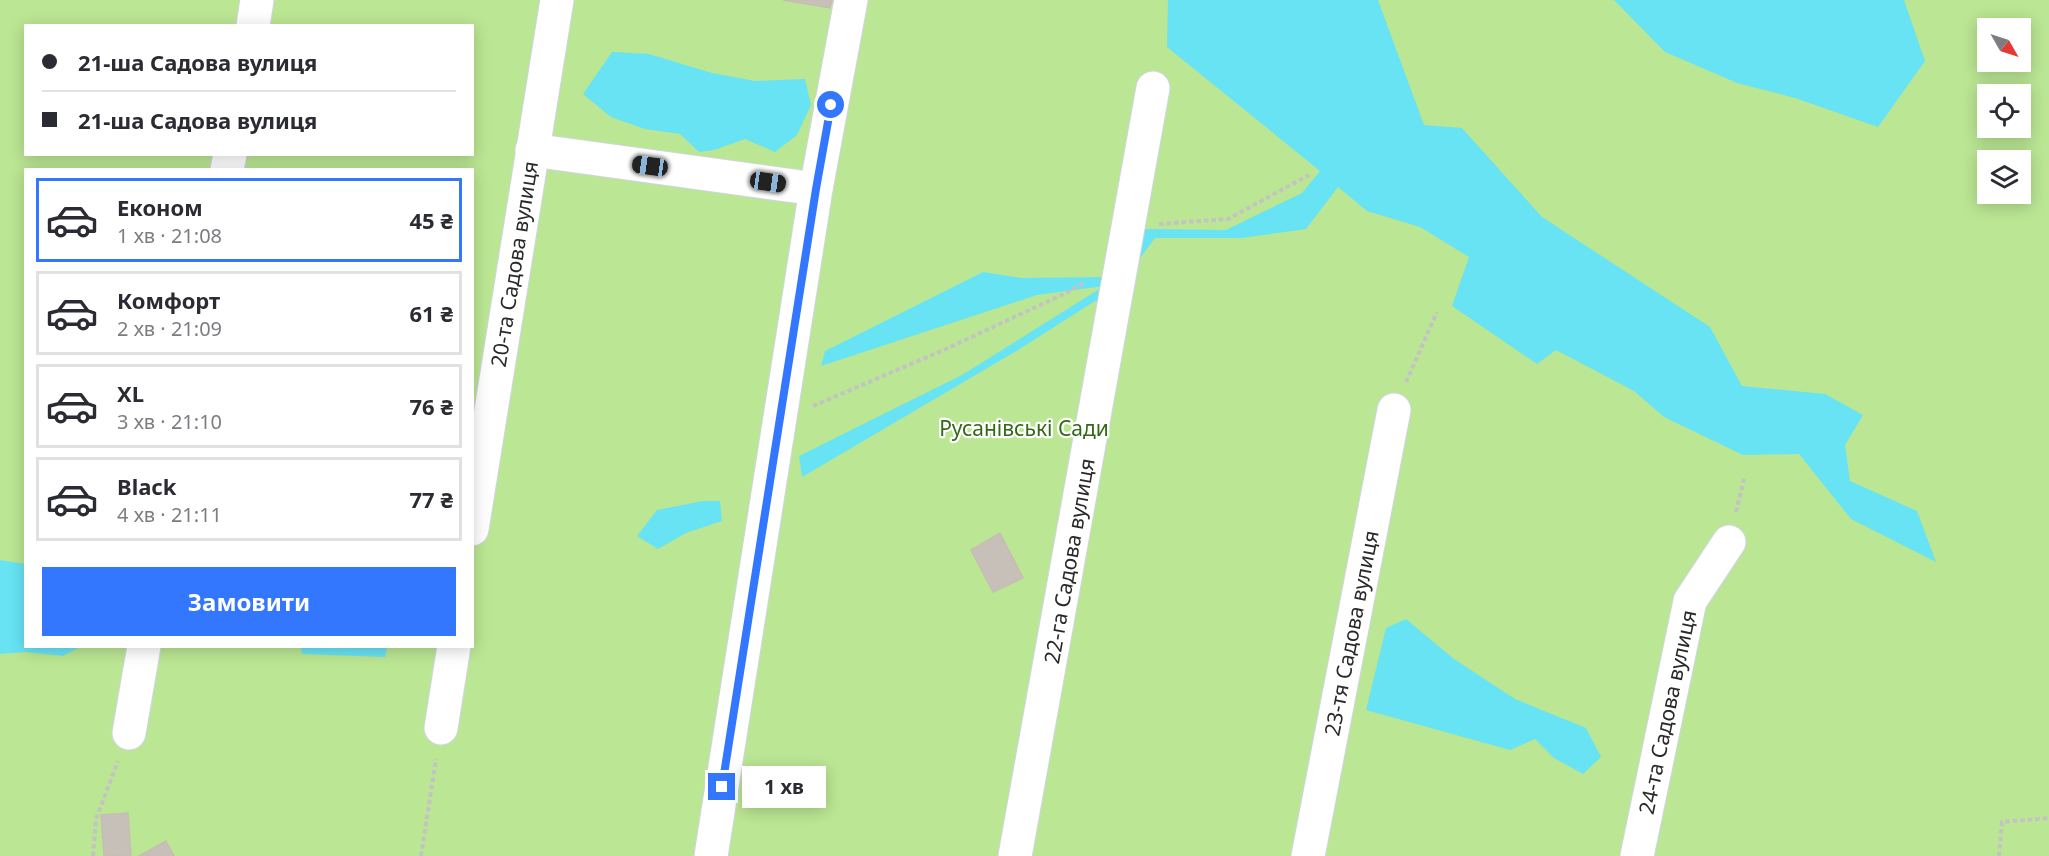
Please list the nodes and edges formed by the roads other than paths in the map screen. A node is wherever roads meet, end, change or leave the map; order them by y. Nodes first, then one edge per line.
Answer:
1 (257, 0) edge
2 (557, 0) edge
3 (851, 0) edge
4 (252, 24) edge
5 (1153, 88) dead end
6 (532, 150) junction
7 (816, 189) junction
8 (1394, 410) road end
9 (474, 516) edge
10 (1730, 542) dead end
11 (144, 648) edge
12 (454, 648) edge
13 (441, 728) dead end
14 (129, 733) road end
15 (711, 856) edge
16 (1015, 856) edge
17 (1308, 856) edge
18 (1637, 856) edge

1 - 4 street
2 - 6 street, 20-та Садова вулиця
3 - 7 street
5 - 16 street, 22-га Садова вулиця
6 - 7 street
6 - 9 street, 20-та Садова вулиця
7 - 15 street
8 - 17 street, 23-тя Садова вулиця
10 - 18 street, 24-та Садова вулиця
11 - 14 street
12 - 13 street

